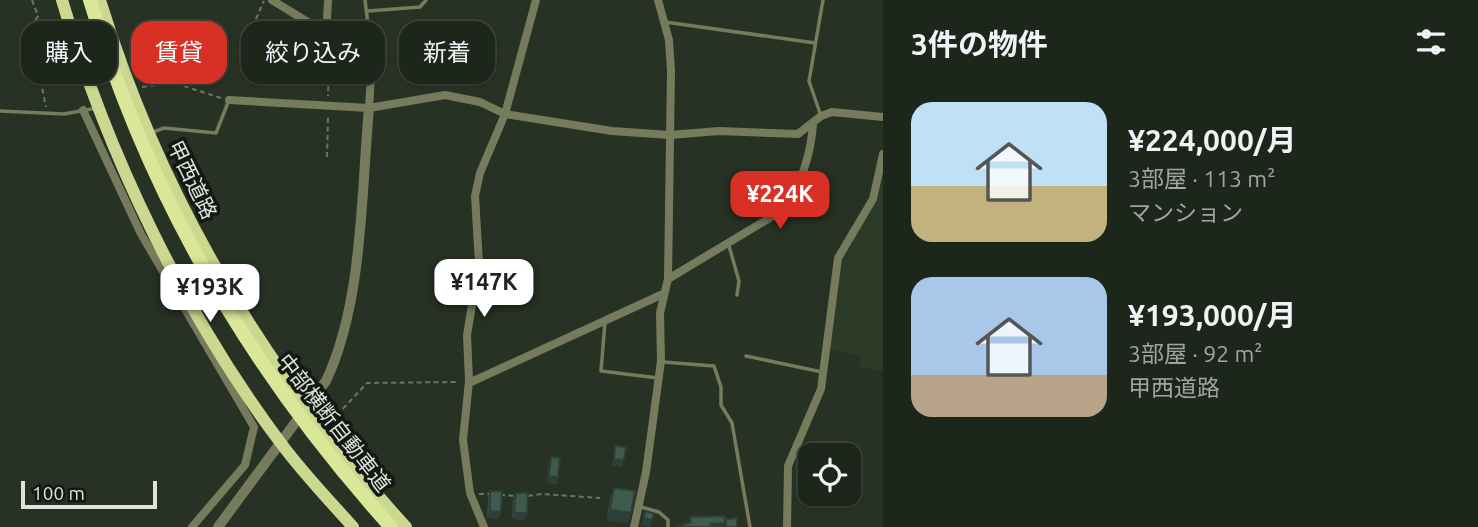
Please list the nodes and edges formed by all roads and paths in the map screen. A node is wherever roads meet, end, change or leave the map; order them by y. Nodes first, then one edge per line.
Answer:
1 (32, 0) edge
2 (62, 0) edge
3 (90, 0) edge
4 (100, 0) edge
5 (264, 0) edge
6 (272, 0) edge
7 (328, 0) edge
8 (365, 0) edge
9 (426, 0) edge
10 (536, 0) edge
11 (658, 0) edge
12 (822, 0) edge
13 (368, 11) junction
14 (255, 21) edge
15 (306, 21) edge
16 (327, 21) edge
17 (369, 21) edge
18 (662, 21) junction
19 (816, 43) junction
20 (329, 84) edge
21 (370, 84) edge
22 (132, 92) junction
23 (229, 100) junction
24 (99, 107) junction
25 (328, 107) junction
26 (369, 108) junction
27 (83, 110) junction
28 (0, 111) edge
29 (46, 112) junction
30 (506, 114) junction
31 (821, 116) junction
32 (883, 117) edge
33 (813, 124) junction
34 (149, 134) junction
35 (670, 135) junction
36 (883, 154) edge
37 (327, 157) dead end
38 (728, 244) junction
39 (668, 279) junction
40 (663, 294) junction
41 (737, 295) dead end
42 (605, 320) junction
43 (746, 356) dead end
44 (661, 361) junction
45 (824, 372) junction
46 (658, 378) junction
47 (469, 382) junction
48 (306, 408) junction
49 (337, 415) dead end
50 (279, 442) junction
51 (470, 493) junction
52 (600, 498) dead end
53 (640, 507) junction
54 (192, 527) edge
55 (218, 527) edge
56 (353, 527) edge
57 (391, 527) edge
58 (407, 527) edge
59 (484, 527) edge
60 (634, 527) edge
61 (668, 527) edge
62 (750, 527) edge
63 (787, 527) edge

1 - 29 path
2 - 24 highway
3 - 57 highway, 中部横断自動車道, bridge
4 - 22 highway, 甲西道路
5 - 14 path
6 - 15 street
7 - 16 street
8 - 13 lane
9 - 13 lane
10 - 30 street
11 - 18 street
12 - 19 lane
13 - 17 lane
18 - 19 lane
18 - 35 street
19 - 31 lane
20 - 25 path
21 - 26 street
22 - 23 path
22 - 34 highway, 甲西道路
23 - 25 street
23 - 34 lane
24 - 27 lane
24 - 50 highway
25 - 26 street
25 - 37 path
26 - 30 street
26 - 48 street
27 - 29 lane
27 - 54 street
28 - 29 lane
30 - 35 street
30 - 47 street
31 - 32 street
31 - 33 street
33 - 35 street
33 - 38 street
34 - 48 highway, 甲西道路
35 - 39 street
36 - 45 street
38 - 39 street
38 - 41 lane
39 - 40 street
40 - 42 street
40 - 44 street
42 - 46 lane
42 - 47 street
43 - 45 lane
44 - 46 street
44 - 62 lane
45 - 63 street
46 - 53 street
47 - 49 path
47 - 51 street
48 - 50 street
48 - 58 highway, 甲西道路
50 - 55 street
50 - 56 highway
51 - 52 path
51 - 59 street
53 - 60 street
53 - 61 lane

